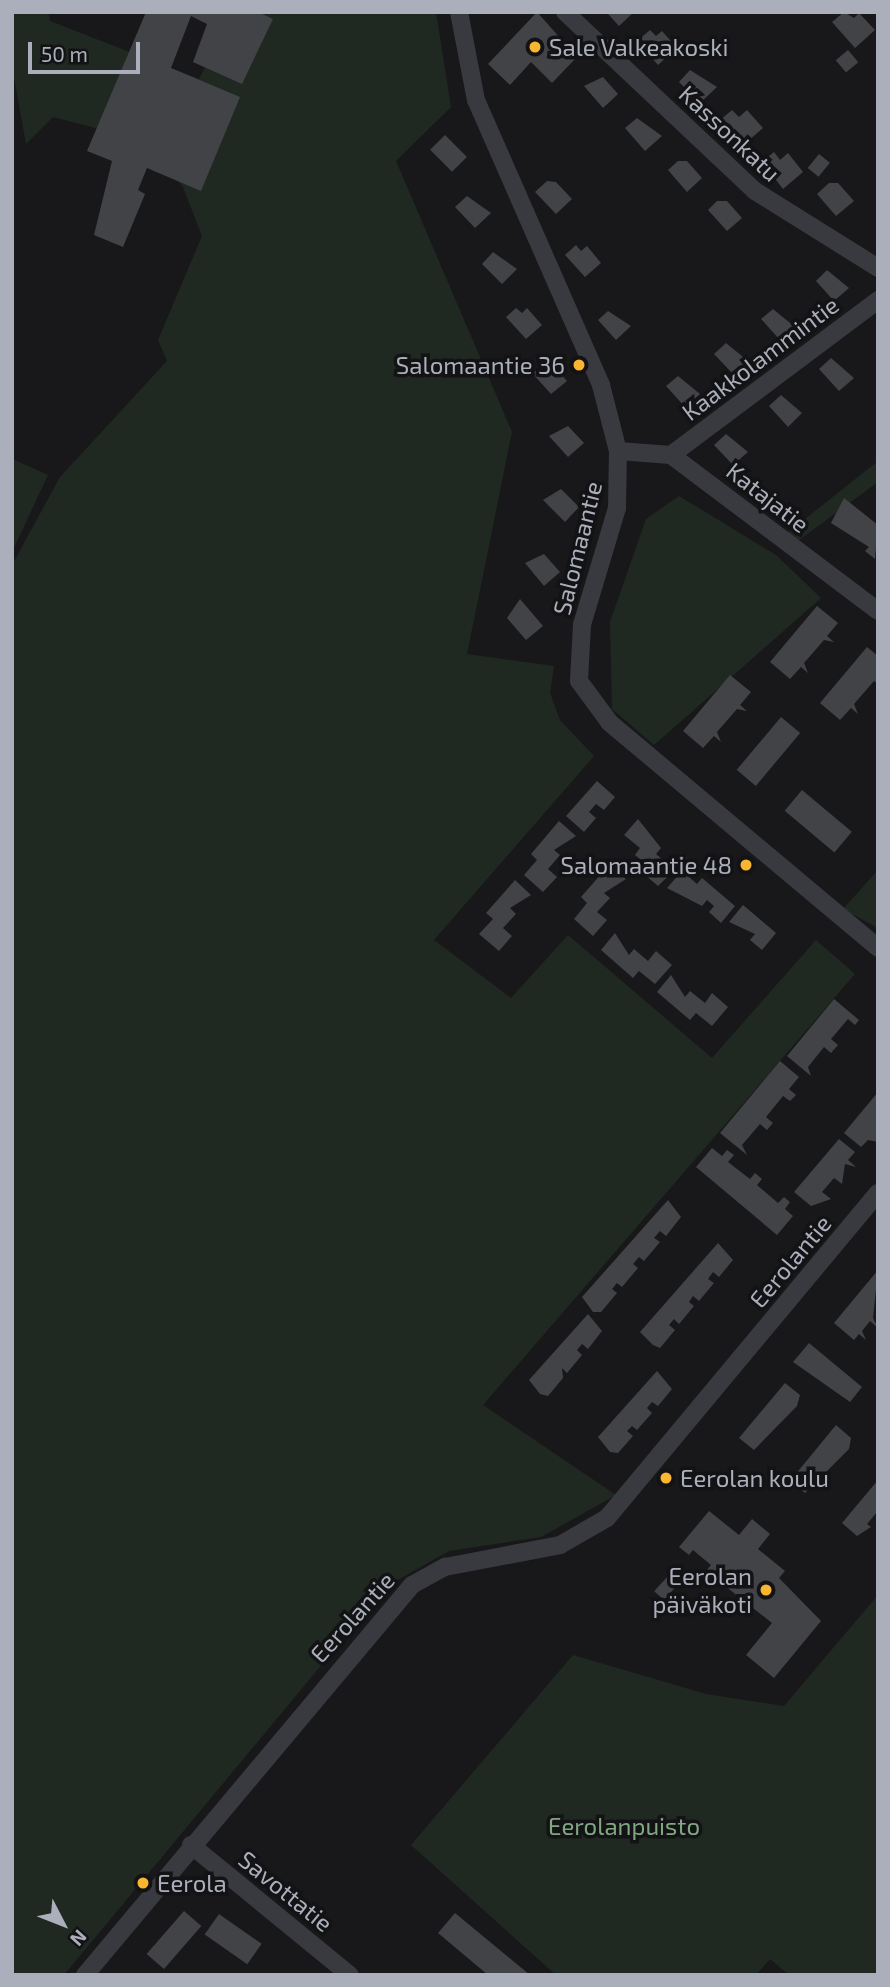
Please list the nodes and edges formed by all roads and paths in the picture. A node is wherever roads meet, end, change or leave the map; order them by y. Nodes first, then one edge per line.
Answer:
1 (459, 12) edge
2 (565, 12) edge
3 (878, 268) edge
4 (878, 300) edge
5 (618, 451) junction
6 (671, 455) junction
7 (878, 611) edge
8 (878, 948) edge
9 (878, 1193) edge
10 (191, 1845) junction
11 (85, 1975) edge
12 (350, 1975) edge

1 - 5 street, Salomaantie
2 - 3 street, Kassonkatu
4 - 6 street, Kaakkolammintie
5 - 6 street
5 - 8 street, Salomaantie
6 - 7 street, Katajatie
9 - 10 street, Eerolantie
10 - 11 street, Eerolantie
10 - 12 street, Savottatie

